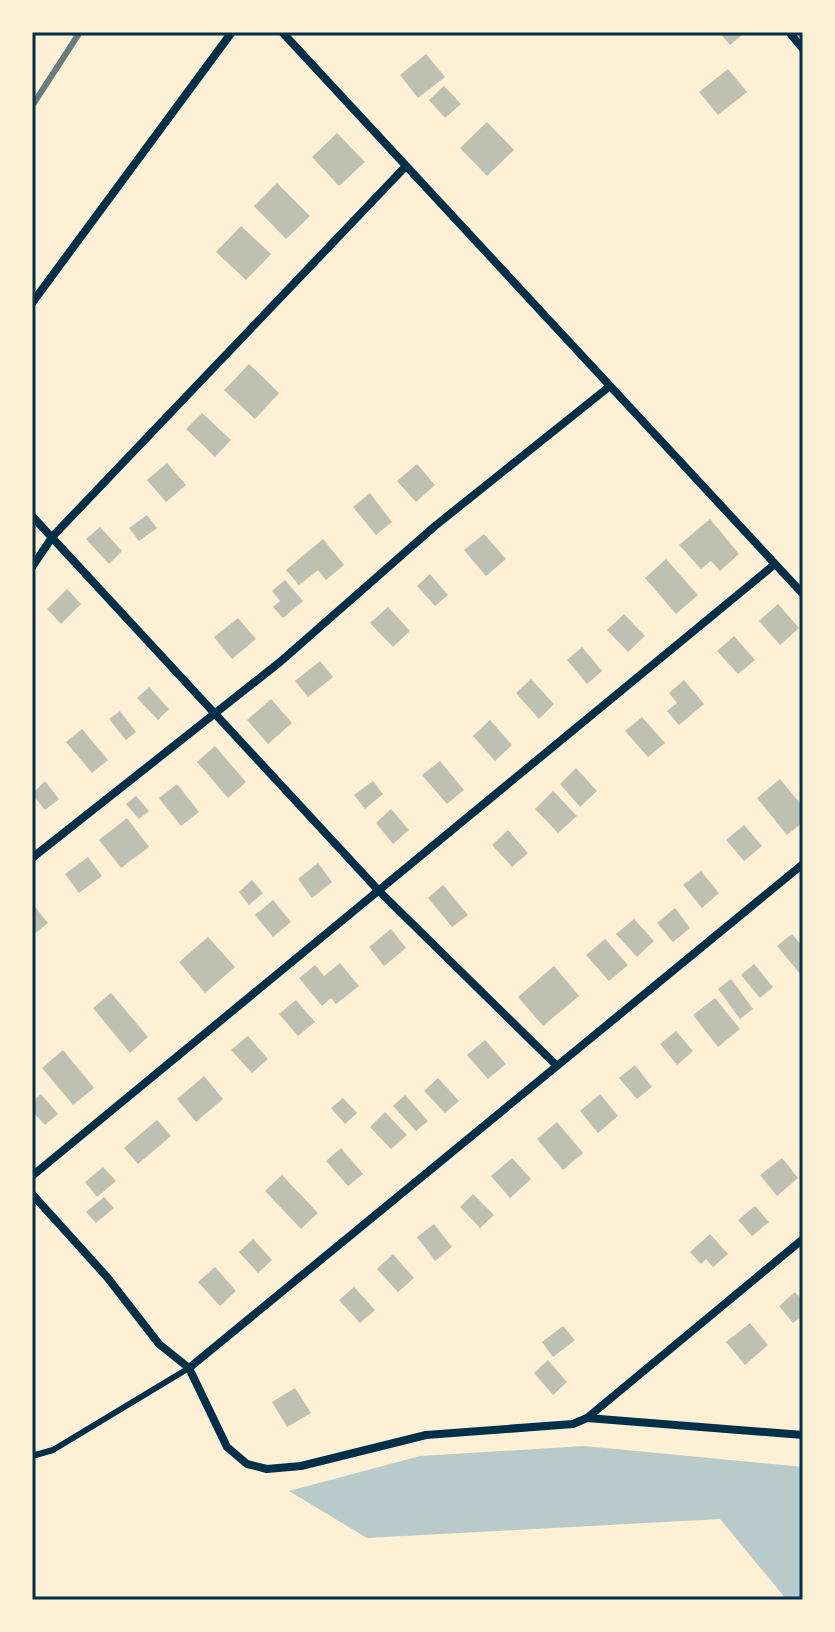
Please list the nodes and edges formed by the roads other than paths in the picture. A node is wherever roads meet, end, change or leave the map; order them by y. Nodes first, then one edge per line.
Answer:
1 (232, 32) edge
2 (282, 32) edge
3 (789, 32) edge
4 (803, 49) edge
5 (406, 166) junction
6 (32, 303) edge
7 (610, 386) junction
8 (32, 516) edge
9 (53, 536) junction
10 (775, 564) junction
11 (32, 567) edge
12 (803, 594) edge
13 (212, 713) junction
14 (32, 858) edge
15 (803, 864) edge
16 (379, 891) junction
17 (557, 1066) junction
18 (32, 1176) edge
19 (32, 1194) edge
20 (803, 1239) edge
21 (189, 1368) junction
22 (587, 1418) junction
23 (803, 1435) edge
24 (32, 1456) edge

1 - 6 street
2 - 5 street
3 - 4 street
5 - 7 street
5 - 9 street
7 - 10 street
7 - 13 street
8 - 9 street
9 - 11 street
9 - 13 street
10 - 12 street
10 - 16 street
13 - 14 street
13 - 16 street
15 - 17 street
16 - 17 street
16 - 18 street
17 - 21 street
19 - 21 street
20 - 22 street
21 - 22 street
21 - 24 lane
22 - 23 street

